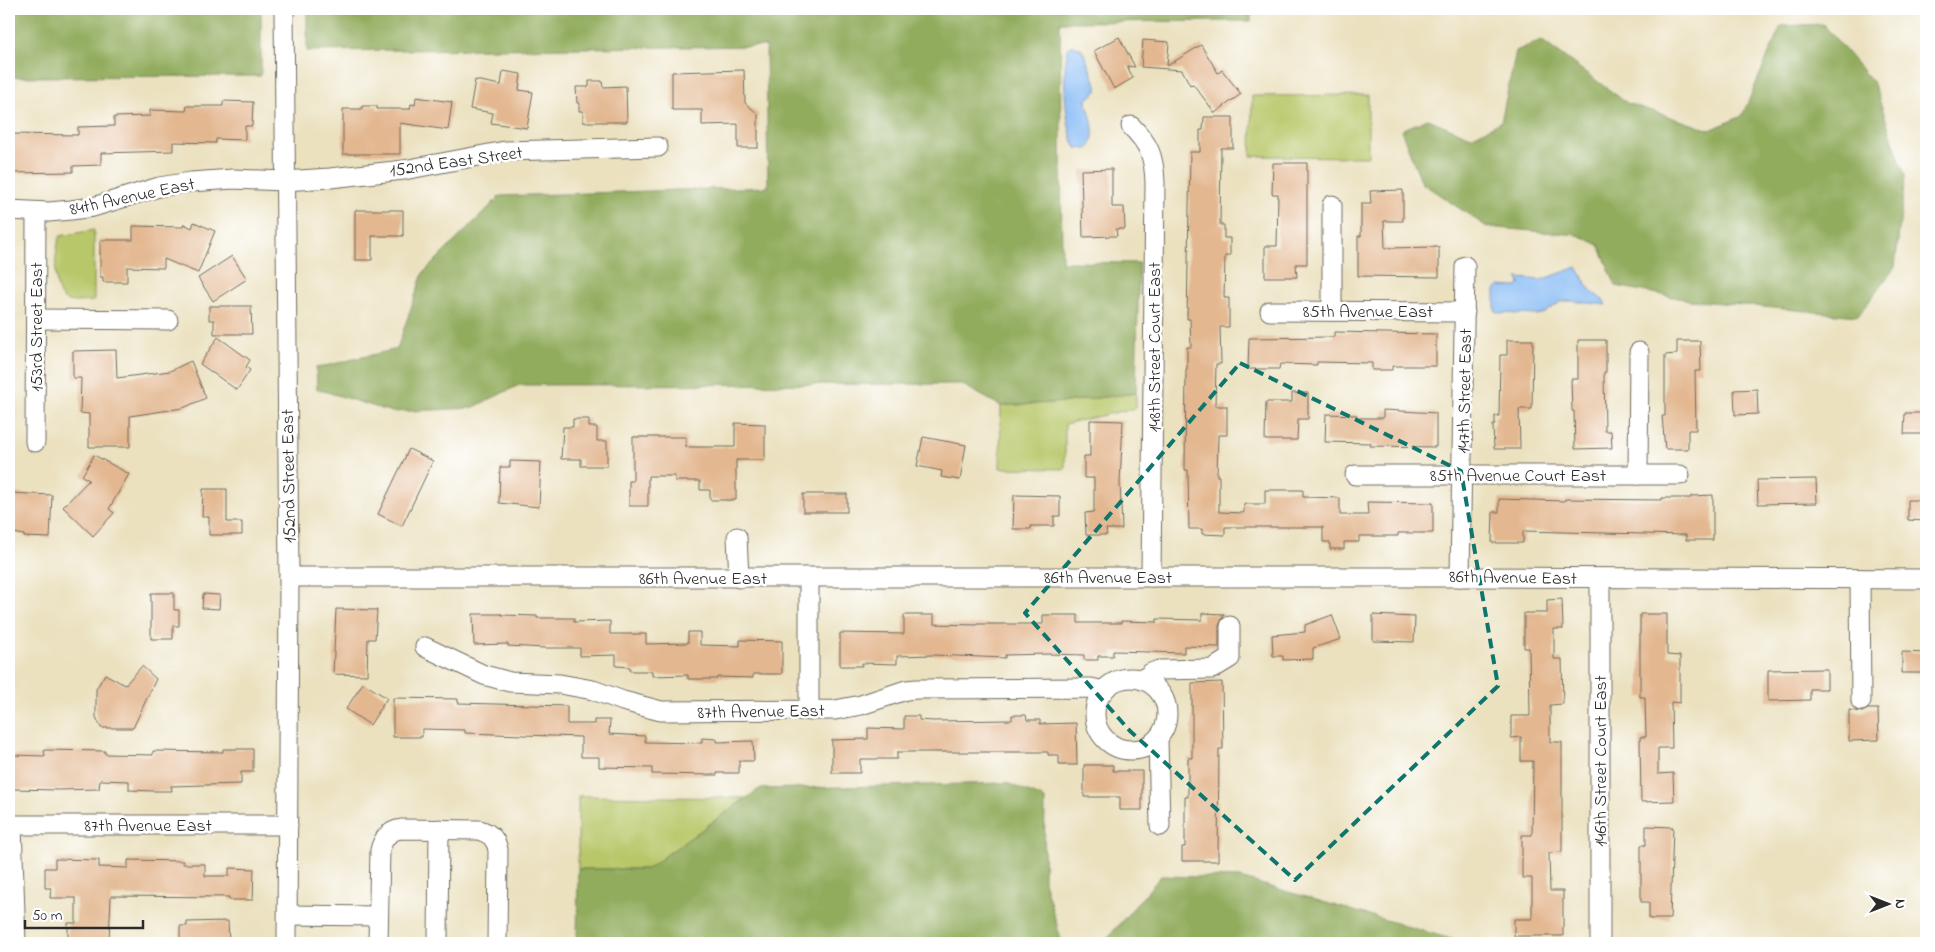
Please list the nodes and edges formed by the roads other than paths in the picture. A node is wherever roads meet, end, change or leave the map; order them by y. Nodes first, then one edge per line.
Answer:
1 (284, 9) edge
2 (1131, 126) dead end
3 (658, 147) dead end
4 (284, 181) junction
5 (1332, 205) dead end
6 (9, 210) edge
7 (36, 212) junction
8 (1465, 266) dead end
9 (1270, 311) dead end
10 (1332, 311) junction
11 (1465, 312) junction
12 (36, 319) junction
13 (168, 320) dead end
14 (1639, 352) dead end
15 (35, 442) dead end
16 (1638, 474) junction
17 (1355, 475) dead end
18 (1680, 475) dead end
19 (1462, 476) junction
20 (737, 537) dead end
21 (289, 577) junction
22 (1151, 577) junction
23 (1460, 577) junction
24 (739, 578) junction
25 (809, 578) junction
26 (1600, 578) junction
27 (1860, 579) junction
28 (1926, 579) edge
29 (1230, 626) dead end
30 (424, 647) dead end
31 (1143, 680) junction
32 (1104, 691) junction
33 (1862, 701) dead end
34 (810, 711) junction
35 (1158, 738) junction
36 (10, 825) edge
37 (288, 825) junction
38 (1160, 826) dead end
39 (439, 830) junction
40 (288, 915) junction
41 (378, 916) junction
42 (16, 943) edge
43 (287, 943) edge
44 (378, 943) edge
45 (438, 943) edge
46 (496, 943) edge
47 (1600, 943) edge

1 - 4 street, 152nd Street East
2 - 22 street, 148th Street Court East
3 - 4 street, 152nd East Street
4 - 7 street, 84th Avenue East
4 - 21 street, 152nd Street East
5 - 10 street
6 - 7 street, 84th Avenue East
7 - 12 street, 153rd Street East
8 - 11 street, 147th Street East
9 - 10 street, 85th Avenue East
10 - 11 street, 85th Avenue East
11 - 19 street, 147th Street East
12 - 13 street
12 - 15 street, 153rd Street East
14 - 16 street
16 - 18 street, 85th Avenue Court East
16 - 19 street, 85th Avenue Court East
17 - 19 street, 85th Avenue Court East
19 - 23 street, 147th Street East
20 - 24 street
21 - 24 street, 86th Avenue East
21 - 37 street, 152nd Street East
22 - 23 street, 86th Avenue East
22 - 25 street, 86th Avenue East
23 - 26 street, 86th Avenue East
24 - 25 street, 86th Avenue East
25 - 34 street
26 - 27 street, 86th Avenue East
26 - 47 street, 146th Street Court East
27 - 28 street, 86th Avenue East
27 - 33 street
29 - 31 street
30 - 34 street, 87th Avenue East
31 - 32 street
31 - 35 street
32 - 34 street, 87th Avenue East
32 - 35 street
35 - 38 street
36 - 37 street, 87th Avenue East
36 - 42 street
37 - 40 street, 152nd Street East
39 - 41 street
39 - 45 street
39 - 46 street
40 - 41 street
40 - 43 street, 152nd Street East
41 - 44 street

